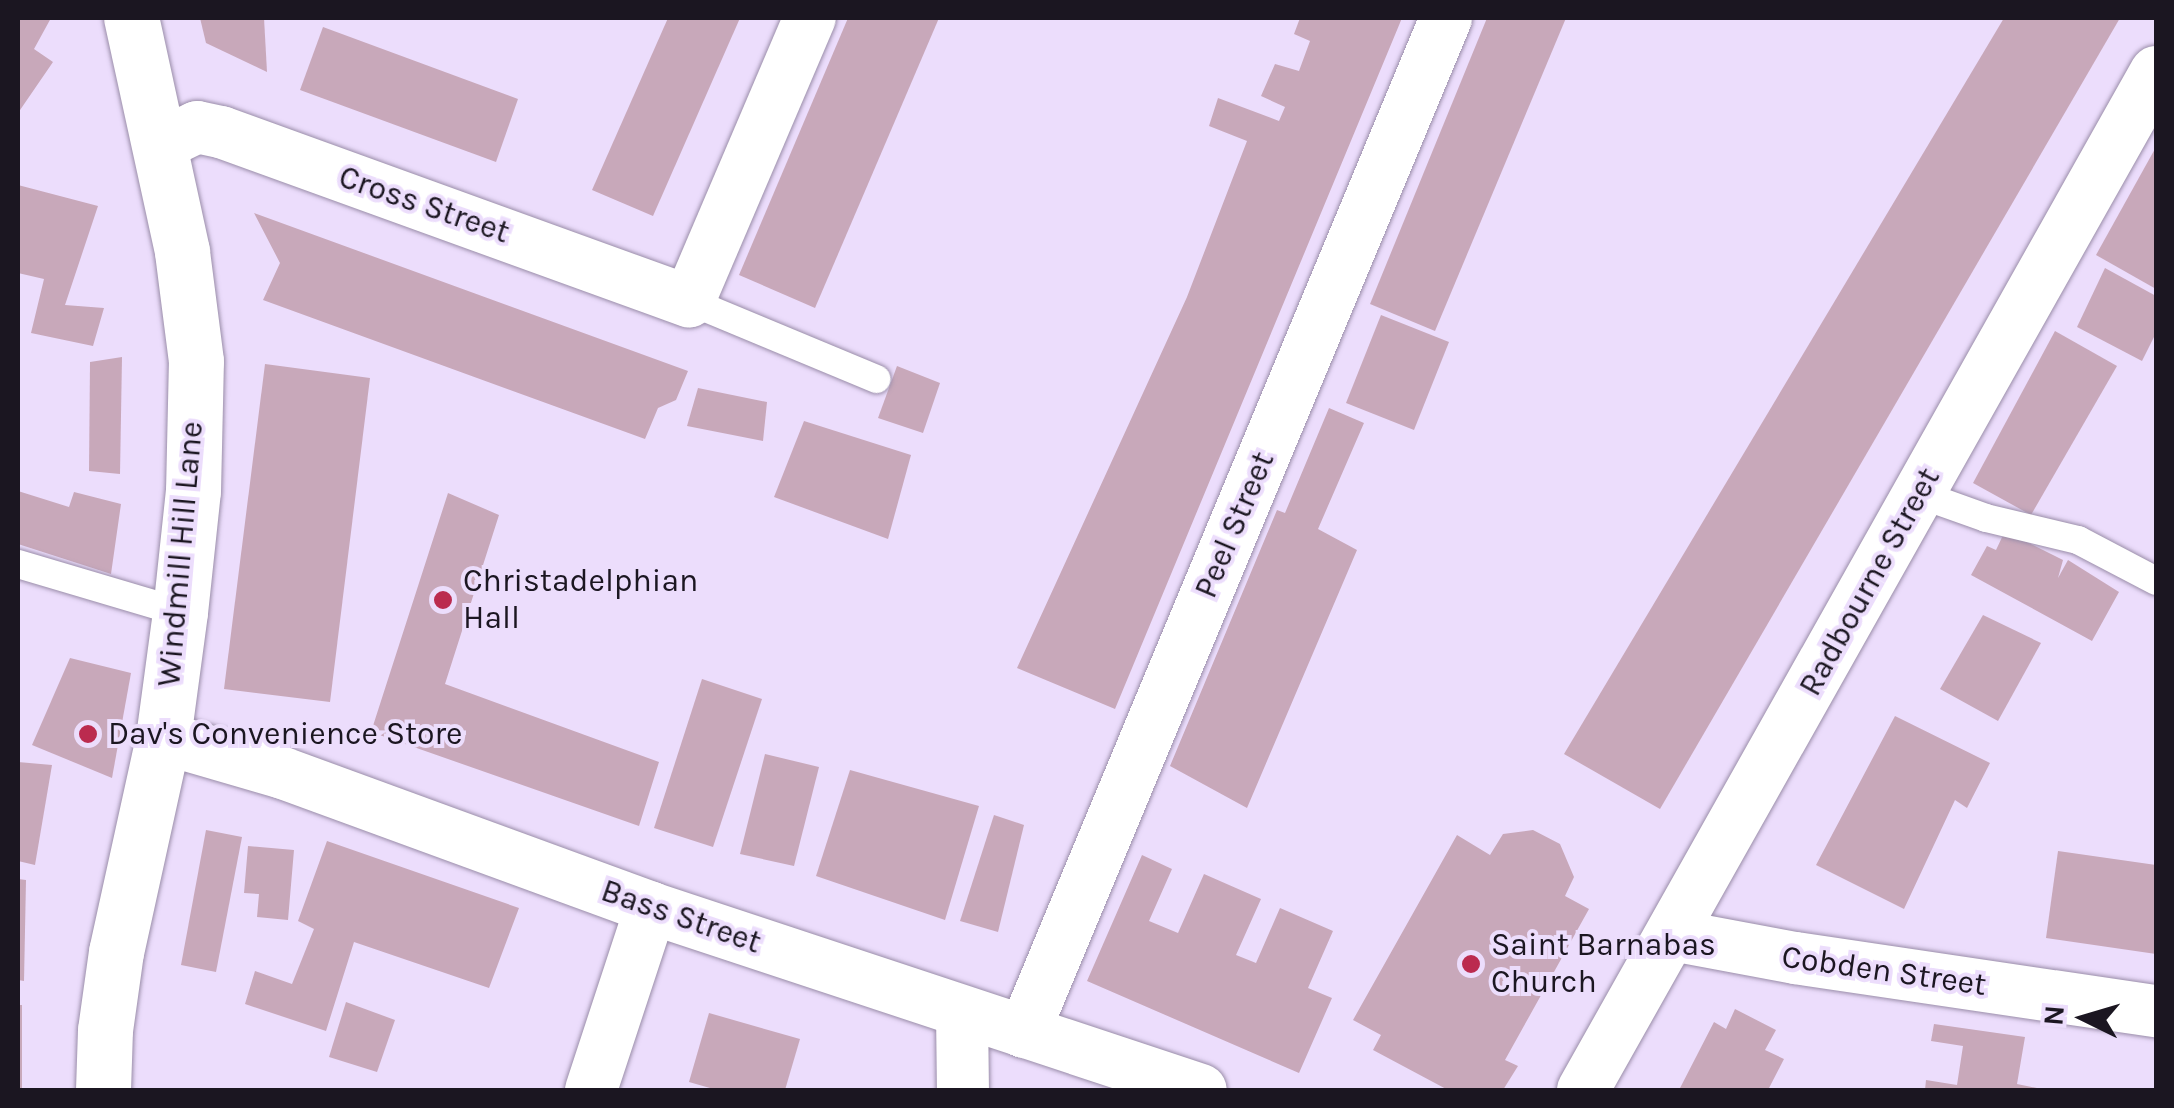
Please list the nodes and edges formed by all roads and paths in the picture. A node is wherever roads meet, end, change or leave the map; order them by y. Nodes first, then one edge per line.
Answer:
1 (131, 18) edge
2 (810, 18) edge
3 (1446, 18) edge
4 (2156, 72) edge
5 (160, 146) junction
6 (690, 301) junction
7 (876, 379) dead end
8 (1919, 494) junction
9 (18, 564) edge
10 (2156, 581) edge
11 (180, 612) junction
12 (162, 738) junction
13 (651, 908) junction
14 (1672, 935) junction
15 (2156, 1011) edge
16 (962, 1012) junction
17 (1024, 1032) junction
18 (104, 1090) edge
19 (591, 1090) edge
20 (964, 1090) edge
21 (1201, 1090) edge
22 (1583, 1090) edge

1 - 5 street, Windmill Hill Lane
2 - 6 street
3 - 17 street, Peel Street
4 - 8 street, Radbourne Street
5 - 6 street, Cross Street
5 - 11 street, Windmill Hill Lane
6 - 7 lane
8 - 10 lane
8 - 14 street, Radbourne Street
9 - 11 lane
11 - 12 street, Windmill Hill Lane
12 - 13 street, Bass Street
12 - 18 street, Windmill Hill Lane
13 - 16 street, Bass Street
13 - 19 street
14 - 15 street, Cobden Street
14 - 22 street, Radbourne Street
16 - 17 street, Bass Street
16 - 20 street
17 - 21 street, Bass Street

